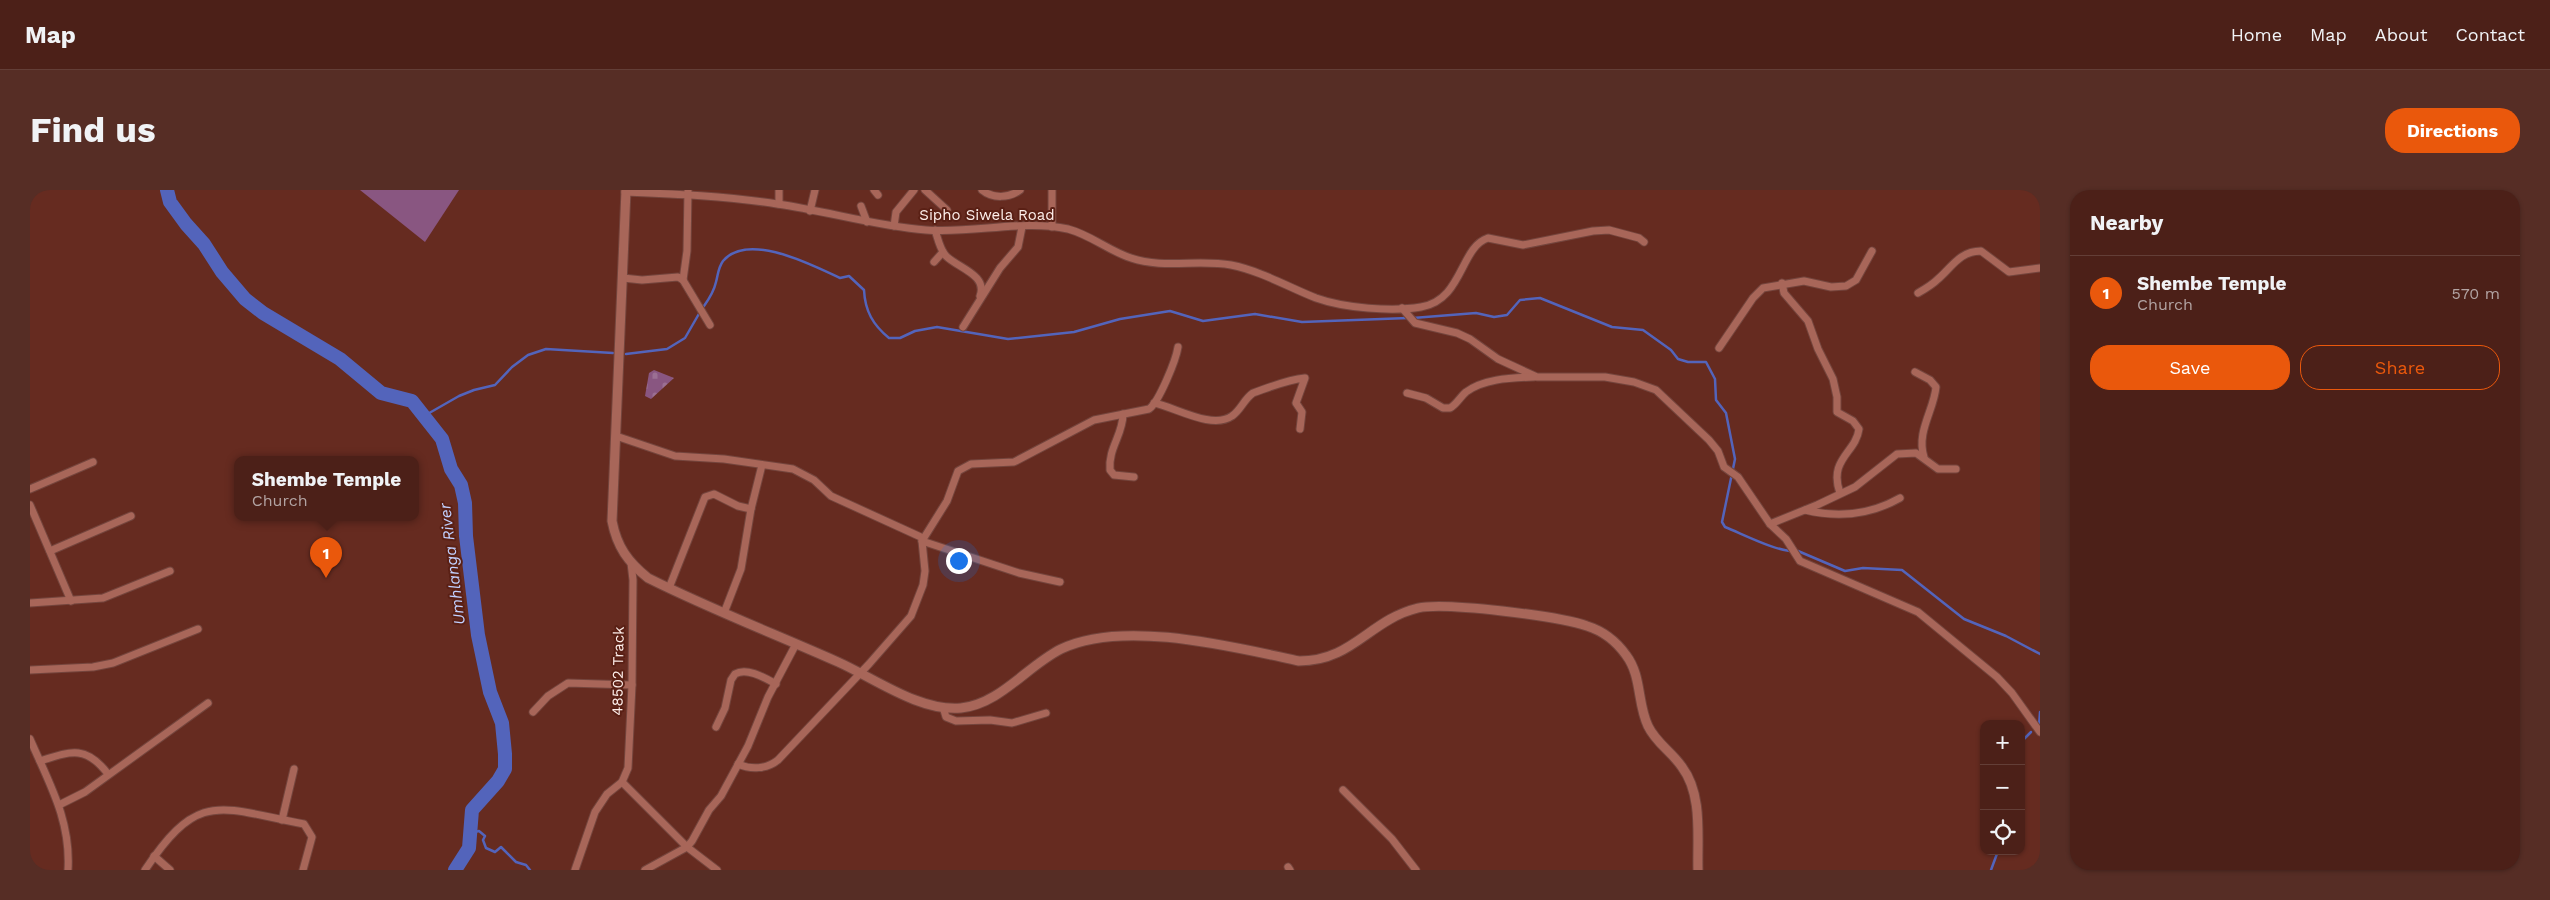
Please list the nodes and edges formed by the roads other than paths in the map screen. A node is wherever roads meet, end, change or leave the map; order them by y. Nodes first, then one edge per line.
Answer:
1 (780, 190) edge
2 (914, 190) edge
3 (925, 190) edge
4 (1020, 190) edge
5 (1052, 190) edge
6 (626, 191) edge
7 (984, 191) edge
8 (689, 192) edge
9 (814, 192) edge
10 (725, 193) edge
11 (779, 204) junction
12 (860, 206) dead end
13 (946, 210) dead end
14 (810, 211) junction
15 (867, 222) junction
16 (894, 226) junction
17 (1022, 227) junction
18 (1052, 227) junction
19 (935, 230) junction
20 (1644, 242) dead end
21 (1872, 251) dead end
22 (943, 252) junction
23 (934, 262) dead end
24 (2040, 268) edge
25 (623, 278) junction
26 (683, 280) junction
27 (1782, 283) junction
28 (1918, 293) dead end
29 (979, 298) junction
30 (1404, 310) junction
31 (710, 325) dead end
32 (963, 326) dead end
33 (1178, 347) dead end
34 (1719, 348) dead end
35 (1915, 372) dead end
36 (1537, 377) junction
37 (1407, 393) dead end
38 (1154, 403) junction
39 (1123, 414) junction
40 (1300, 429) dead end
41 (616, 436) junction
42 (1924, 457) junction
43 (93, 462) dead end
44 (762, 465) junction
45 (1956, 469) dead end
46 (1134, 477) dead end
47 (30, 489) edge
48 (1840, 493) junction
49 (1900, 498) dead end
50 (30, 505) edge
51 (751, 509) junction
52 (1804, 510) junction
53 (132, 516) dead end
54 (1770, 524) junction
55 (922, 539) junction
56 (50, 551) junction
57 (631, 564) junction
58 (170, 571) dead end
59 (1060, 582) dead end
60 (669, 588) junction
61 (71, 601) junction
62 (30, 603) edge
63 (724, 613) junction
64 (198, 629) dead end
65 (796, 644) junction
66 (30, 669) edge
67 (860, 673) junction
68 (776, 684) junction
69 (632, 685) junction
70 (208, 703) dead end
71 (943, 707) junction
72 (533, 712) dead end
73 (1046, 713) dead end
74 (716, 727) dead end
75 (2040, 732) edge
76 (30, 739) edge
77 (40, 761) junction
78 (738, 764) junction
79 (294, 769) dead end
80 (108, 774) junction
81 (622, 780) junction
82 (1343, 790) dead end
83 (59, 805) junction
84 (282, 820) junction
85 (687, 847) junction
86 (154, 856) junction
87 (68, 870) edge
88 (145, 870) edge
89 (170, 870) edge
90 (303, 870) edge
91 (575, 870) edge
92 (645, 870) edge
93 (717, 870) edge
94 (1416, 870) edge
95 (1698, 870) edge

1 - 11 street
2 - 16 street
3 - 13 street
4 - 7 street
5 - 18 street
6 - 8 street, Sipho Siwela Road
6 - 25 street
8 - 10 street, Sipho Siwela Road
8 - 26 street
9 - 14 street
10 - 11 street, Sipho Siwela Road
11 - 14 street, Sipho Siwela Road
12 - 15 street
14 - 15 street, Sipho Siwela Road
15 - 16 street, Sipho Siwela Road
16 - 19 street, Sipho Siwela Road
17 - 18 street, Sipho Siwela Road
17 - 19 street, Sipho Siwela Road
17 - 29 street
18 - 30 street, Sipho Siwela Road
19 - 22 street
20 - 30 street, Sipho Siwela Road
21 - 27 street
22 - 23 street
22 - 29 street
24 - 28 street
25 - 26 street
25 - 41 street
26 - 31 street
27 - 34 street
27 - 48 street
29 - 32 street
30 - 36 street
33 - 38 street
35 - 42 street
36 - 37 street
36 - 54 street
38 - 39 street
38 - 40 street
39 - 46 street
39 - 55 street
41 - 44 street
41 - 57 street
42 - 45 street
42 - 48 street
43 - 47 street
44 - 51 street
44 - 55 street
48 - 52 street
49 - 52 street
50 - 56 street
51 - 60 street
51 - 63 street
52 - 54 street
53 - 56 street
54 - 75 street
55 - 59 street
55 - 67 street
56 - 61 street
57 - 60 street
57 - 69 street, 48502 Track
58 - 61 street
60 - 63 street
61 - 62 street
63 - 65 street
64 - 66 street
65 - 67 street
65 - 68 street
67 - 71 street
67 - 78 street
68 - 74 street
68 - 78 street
69 - 72 street
69 - 81 street, 48502 Track
70 - 80 street
71 - 73 street
71 - 95 street
76 - 77 street
77 - 80 street
77 - 83 street
78 - 85 street
79 - 84 street
80 - 83 street
81 - 85 street
81 - 91 street
82 - 94 street
83 - 87 street
84 - 86 street
84 - 90 street
85 - 92 street
85 - 93 street
86 - 88 street
86 - 89 street

